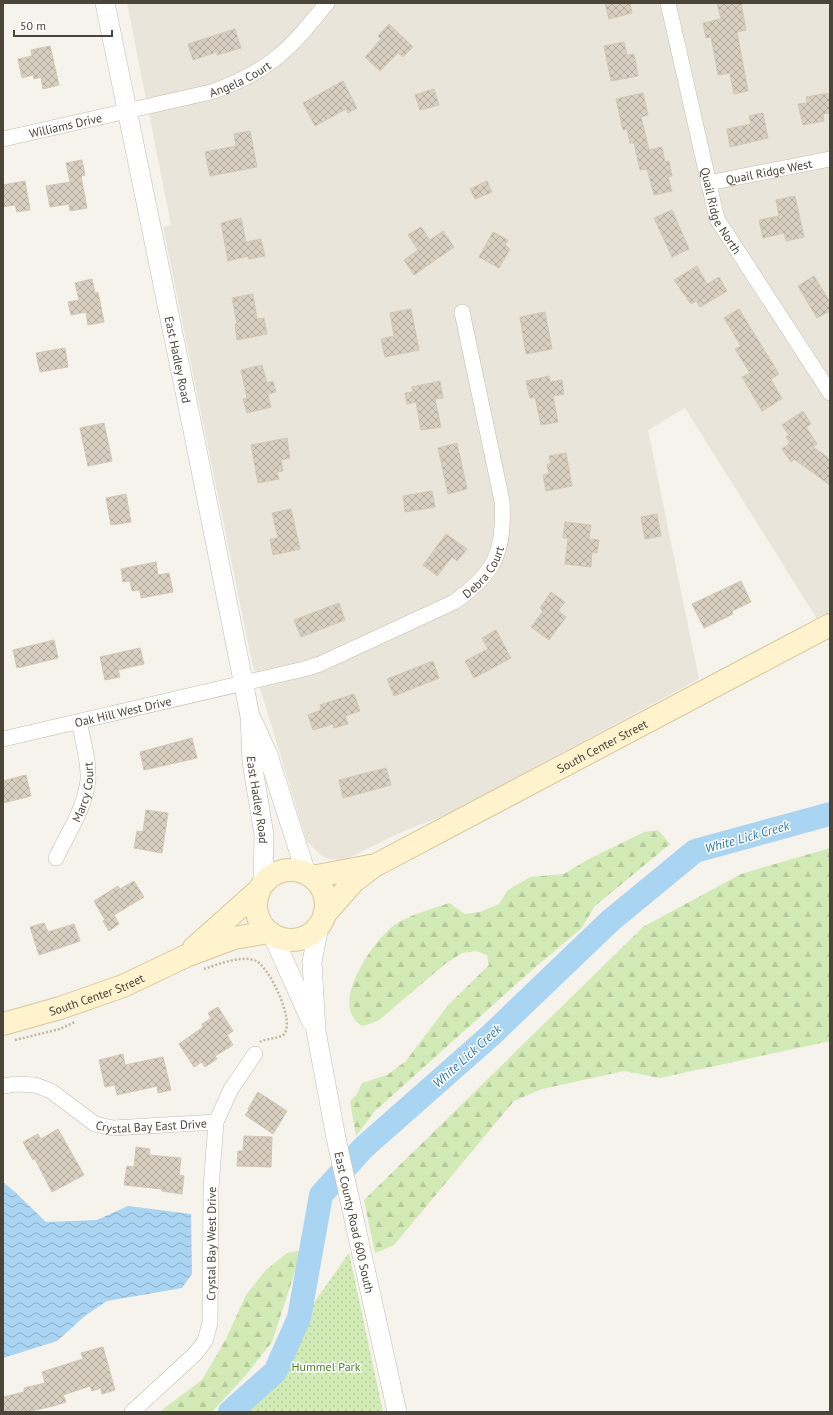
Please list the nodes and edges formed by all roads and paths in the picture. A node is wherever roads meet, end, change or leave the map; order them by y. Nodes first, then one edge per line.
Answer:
1 (104, 3) edge
2 (327, 3) edge
3 (668, 3) edge
4 (127, 110) junction
5 (3, 138) edge
6 (830, 159) edge
7 (708, 183) junction
8 (462, 312) dead end
9 (830, 393) edge
10 (830, 625) edge
11 (243, 684) junction
12 (250, 716) junction
13 (79, 722) junction
14 (3, 739) edge
15 (56, 858) dead end
16 (374, 866) junction
17 (309, 875) junction
18 (261, 887) junction
19 (321, 920) junction
20 (270, 933) junction
21 (193, 963) junction
22 (80, 1020) dead end
23 (316, 1031) junction
24 (7, 1033) edge
25 (255, 1054) joint
26 (3, 1086) edge
27 (216, 1122) junction
28 (132, 1412) edge
29 (397, 1412) edge

1 - 4 street, East Hadley Road
2 - 4 street, Angela Court
3 - 7 street, Quail Ridge North
4 - 5 street, Williams Drive
4 - 11 street, East Hadley Road
6 - 7 street, Quail Ridge West
7 - 9 street, Quail Ridge North
8 - 11 street, Debra Court
10 - 16 main road, South Center Street
11 - 12 street, East Hadley Road
11 - 13 street, Oak Hill West Drive
12 - 17 street, East Hadley Road
12 - 18 street, East Hadley Road
13 - 14 street, Oak Hill West Drive
13 - 15 street, Marcy Court
16 - 17 main road, South Center Street
16 - 19 main road, South Center Street
17 - 18 main road
17 - 19 main road
18 - 20 main road
18 - 21 main road, South Center Street
19 - 20 main road
19 - 23 street, East County Road 600 South
20 - 21 main road, South Center Street
20 - 23 street, East County Road 600 South
21 - 24 main road, South Center Street
21 - 25 path
22 - 24 path
23 - 29 street, East County Road 600 South
25 - 27 street, Crystal Bay West Drive
26 - 27 street, Crystal Bay East Drive
27 - 28 street, Crystal Bay West Drive

